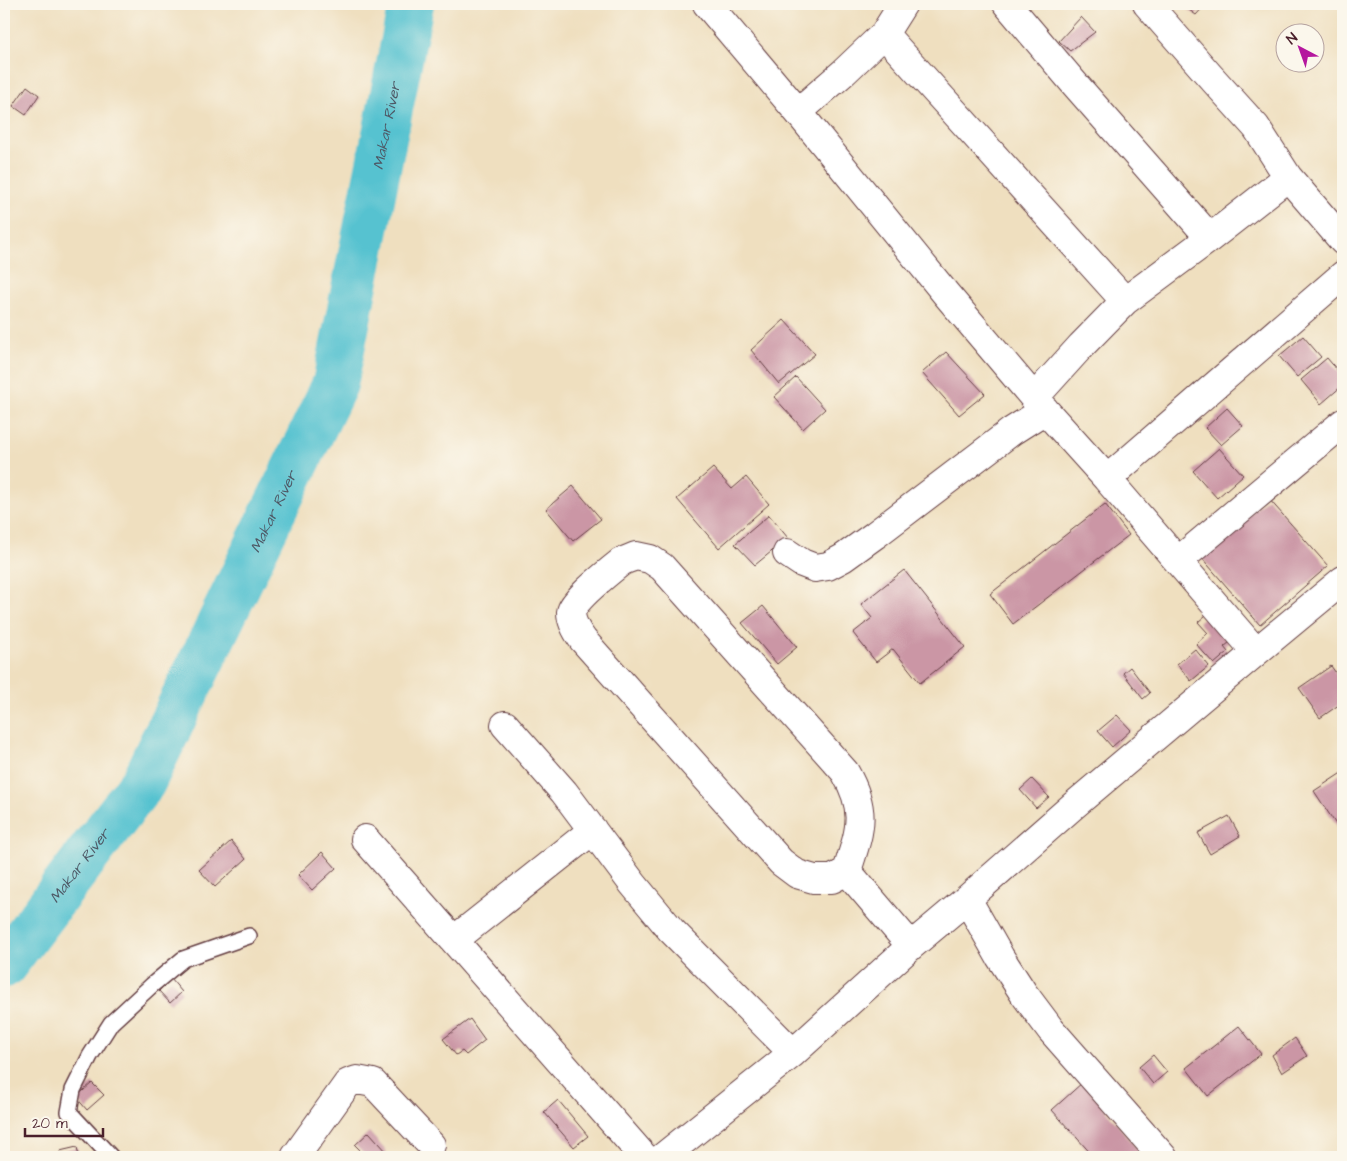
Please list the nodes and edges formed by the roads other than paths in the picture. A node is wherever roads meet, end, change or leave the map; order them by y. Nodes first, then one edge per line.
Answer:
1 (707, 4) edge
2 (903, 4) edge
3 (1007, 4) edge
4 (1147, 4) edge
5 (884, 34) junction
6 (798, 112) junction
7 (1288, 177) junction
8 (1210, 238) junction
9 (1343, 241) edge
10 (1343, 275) edge
11 (1125, 301) junction
12 (1040, 404) junction
13 (1343, 423) edge
14 (1107, 479) junction
15 (787, 552) dead end
16 (1178, 561) junction
17 (1342, 586) edge
18 (1256, 652) junction
19 (505, 725) dead end
20 (593, 830) junction
21 (365, 839) dead end
22 (847, 871) junction
23 (967, 899) junction
24 (249, 936) dead end
25 (454, 940) junction
26 (910, 946) junction
27 (793, 1053) junction
28 (430, 1153) edge
29 (111, 1157) edge
30 (295, 1157) edge
31 (644, 1157) edge
32 (663, 1157) edge
33 (1163, 1157) edge

1 - 6 street
2 - 5 street
3 - 8 street
4 - 7 street
5 - 6 street
5 - 11 street
6 - 12 street
7 - 8 street
7 - 9 street
8 - 11 street
10 - 14 street
11 - 12 street
12 - 14 street
12 - 15 street
13 - 16 street
14 - 16 street
16 - 18 street
17 - 18 street
18 - 23 street
19 - 20 street
20 - 25 street
20 - 27 street
21 - 25 street
22 - 22 street
22 - 26 street
23 - 26 street
23 - 33 street
24 - 29 lane
25 - 31 street
26 - 27 street
27 - 32 street
28 - 30 street

